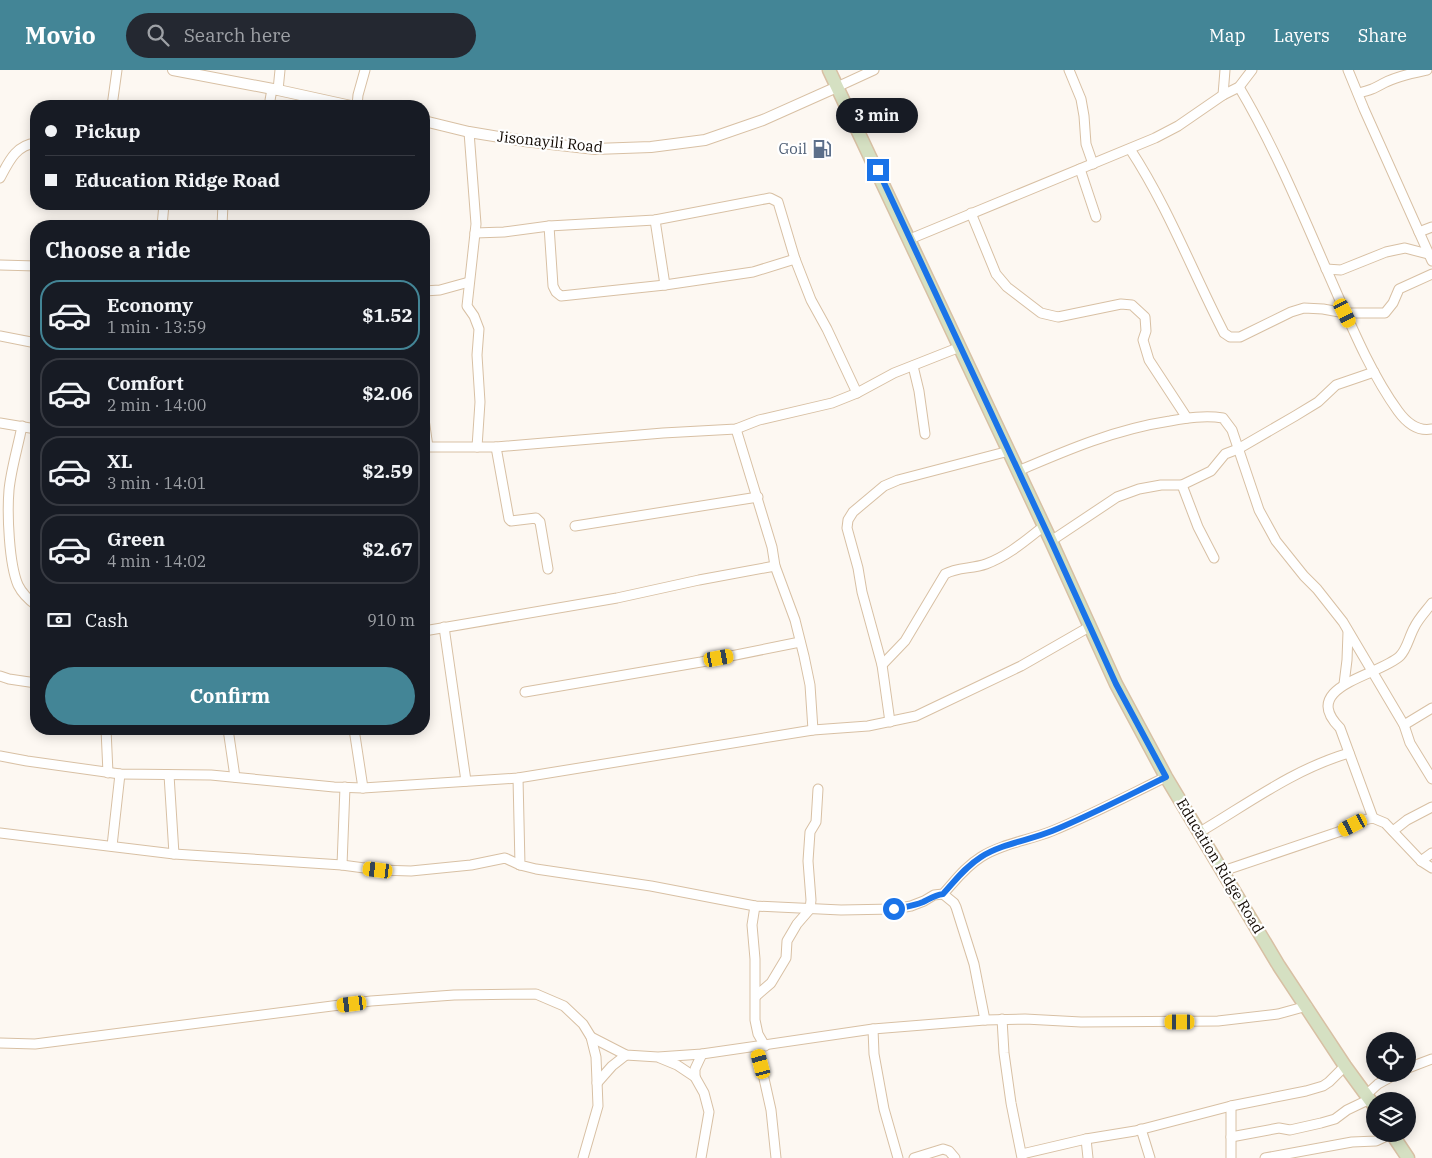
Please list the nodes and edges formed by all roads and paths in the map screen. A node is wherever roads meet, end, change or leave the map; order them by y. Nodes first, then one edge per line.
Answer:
1 (117, 70) edge
2 (173, 70) edge
3 (280, 70) edge
4 (365, 70) edge
5 (829, 70) edge
6 (874, 70) edge
7 (1069, 70) edge
8 (1225, 70) edge
9 (1252, 70) edge
10 (1348, 70) edge
11 (1427, 70) edge
12 (837, 86) junction
13 (1239, 87) junction
14 (275, 90) junction
15 (1358, 93) junction
16 (1223, 95) junction
17 (113, 100) edge
18 (271, 100) edge
19 (322, 100) edge
20 (358, 100) edge
21 (430, 122) edge
22 (469, 132) junction
23 (30, 144) edge
24 (1130, 149) junction
25 (1093, 164) junction
26 (1080, 169) junction
27 (0, 178) edge
28 (971, 213) junction
29 (1096, 217) dead end
30 (655, 220) junction
31 (549, 226) junction
32 (1432, 227) edge
33 (1419, 232) junction
34 (475, 233) junction
35 (910, 239) junction
36 (1430, 257) edge
37 (795, 259) junction
38 (0, 264) edge
39 (30, 266) edge
40 (1326, 269) junction
41 (1432, 274) edge
42 (469, 282) junction
43 (665, 285) junction
44 (430, 291) edge
45 (1345, 313) junction
46 (0, 336) edge
47 (30, 342) edge
48 (960, 347) junction
49 (913, 366) junction
50 (1374, 372) junction
51 (857, 393) junction
52 (1187, 418) junction
53 (0, 423) edge
54 (22, 426) junction
55 (30, 428) edge
56 (736, 429) junction
57 (1432, 429) edge
58 (925, 434) dead end
59 (430, 447) edge
60 (477, 447) junction
61 (496, 447) junction
62 (1238, 449) junction
63 (1009, 451) junction
64 (1018, 471) junction
65 (1182, 484) junction
66 (5, 490) edge
67 (758, 497) junction
68 (575, 526) dead end
69 (1044, 526) junction
70 (1051, 541) junction
71 (1214, 558) dead end
72 (775, 566) junction
73 (548, 568) dead end
74 (30, 601) edge
75 (1432, 603) edge
76 (1089, 627) junction
77 (444, 628) junction
78 (430, 630) edge
79 (1348, 632) junction
80 (800, 642) junction
81 (882, 666) junction
82 (1372, 672) junction
83 (0, 676) edge
84 (30, 682) edge
85 (1344, 684) junction
86 (525, 692) dead end
87 (1432, 708) edge
88 (890, 722) junction
89 (1404, 725) junction
90 (813, 730) junction
91 (106, 735) edge
92 (229, 735) edge
93 (355, 735) edge
94 (1349, 753) junction
95 (0, 756) edge
96 (108, 772) junction
97 (120, 774) junction
98 (169, 775) junction
99 (235, 777) junction
100 (1166, 777) junction
101 (518, 778) junction
102 (1432, 779) edge
103 (466, 781) junction
104 (345, 787) junction
105 (364, 788) junction
106 (818, 789) dead end
107 (1432, 807) edge
108 (1373, 818) junction
109 (1393, 831) junction
110 (1200, 832) junction
111 (0, 833) edge
112 (112, 846) junction
113 (1432, 853) edge
114 (174, 854) junction
115 (1421, 861) junction
116 (342, 865) junction
117 (520, 865) junction
118 (1432, 868) edge
119 (1223, 871) junction
120 (950, 887) junction
121 (943, 894) junction
122 (954, 903) junction
123 (755, 906) junction
124 (810, 909) junction
125 (756, 996) junction
126 (1306, 1006) junction
127 (986, 1020) junction
128 (1002, 1020) junction
129 (873, 1029) junction
130 (591, 1037) junction
131 (0, 1043) edge
132 (761, 1047) junction
133 (702, 1054) junction
134 (626, 1055) junction
135 (658, 1057) junction
136 (1432, 1059) edge
137 (1416, 1065) edge
138 (1345, 1066) junction
139 (695, 1077) junction
140 (1382, 1082) edge
141 (597, 1083) junction
142 (1374, 1092) edge
143 (1366, 1095) edge
144 (1366, 1102) edge
145 (1231, 1106) junction
146 (1141, 1129) junction
147 (1231, 1137) junction
148 (1086, 1139) junction
149 (1366, 1141) edge
150 (1397, 1142) edge
151 (1022, 1156) edge
152 (583, 1158) edge
153 (701, 1158) edge
154 (776, 1158) edge
155 (898, 1158) edge
156 (914, 1158) edge
157 (955, 1158) edge
158 (1088, 1158) edge
159 (1150, 1158) edge
160 (1231, 1158) edge
161 (1265, 1158) edge
162 (1408, 1158) edge

1 - 17 street
2 - 14 street
3 - 14 street
4 - 20 street
5 - 12 main road, Education Ridge Road
6 - 12 street, Jisonayili Road
7 - 25 street
8 - 16 street
9 - 13 street
10 - 15 street
11 - 15 street
12 - 22 street, Jisonayili Road
12 - 35 main road, Education Ridge Road
13 - 16 street
13 - 40 street
14 - 18 street
14 - 19 street
15 - 33 street
16 - 24 street
21 - 22 street, Jisonayili Road
22 - 34 street
23 - 27 street
24 - 25 street
24 - 45 street
25 - 26 street
26 - 28 street
26 - 29 street
28 - 35 street
28 - 52 street
30 - 31 street
30 - 37 street
30 - 43 street
31 - 34 street
31 - 43 street
32 - 33 street
33 - 36 street
34 - 42 street
35 - 48 main road, Education Ridge Road
36 - 40 street
37 - 43 street
37 - 51 street
38 - 39 street
40 - 45 street
41 - 45 street
42 - 44 street
42 - 60 street
45 - 50 street
46 - 47 street
48 - 49 street
48 - 63 main road, Education Ridge Road
49 - 51 street
49 - 58 street
50 - 57 street
50 - 62 street
51 - 56 street
52 - 62 street
52 - 64 street
53 - 54 street
54 - 55 street
54 - 66 street
56 - 61 street
56 - 67 street
59 - 60 street
60 - 61 street
61 - 73 street
62 - 65 street
62 - 79 street
63 - 64 main road, Education Ridge Road
63 - 81 street
64 - 69 main road, Education Ridge Road
65 - 70 street
65 - 71 street
66 - 74 street
67 - 68 street
67 - 72 street
69 - 70 main road, Education Ridge Road
69 - 81 street
70 - 76 main road, Education Ridge Road
72 - 77 street
72 - 80 street
75 - 82 street
76 - 88 street
76 - 100 main road, Education Ridge Road
77 - 78 street
77 - 103 street
79 - 82 street
79 - 85 street
80 - 86 street
80 - 90 street
81 - 88 street
82 - 85 street
82 - 89 street
83 - 84 street
85 - 94 street
87 - 89 street
88 - 90 street
89 - 102 street
90 - 101 street
91 - 96 street
92 - 99 street
93 - 105 street
94 - 108 street
94 - 110 street
95 - 96 street
96 - 97 street
97 - 98 street
97 - 112 street
98 - 99 street
98 - 114 street
99 - 104 street
100 - 110 main road, Education Ridge Road
100 - 120 street
101 - 103 street
101 - 117 street
103 - 105 street
104 - 105 street
104 - 116 street
106 - 124 street
107 - 109 street
108 - 109 street
108 - 119 street
109 - 115 street
110 - 119 main road, Education Ridge Road
111 - 112 street
112 - 114 street
113 - 115 street
114 - 116 street
115 - 118 street
116 - 117 street
117 - 123 street
119 - 126 main road, Education Ridge Road
120 - 121 street
120 - 122 street
121 - 122 street
121 - 124 street
122 - 127 street
123 - 124 street
123 - 125 street
124 - 125 street
125 - 132 street
126 - 128 street
126 - 138 main road, Education Ridge Road
127 - 128 street
127 - 129 street
128 - 151 street
129 - 132 street
129 - 155 street
130 - 131 street
130 - 134 street
130 - 141 street
132 - 133 street
132 - 154 street
133 - 135 street
133 - 139 street
134 - 135 street
134 - 141 street
135 - 139 street
136 - 137 street
138 - 143 main road, Education Ridge Road
138 - 145 street
139 - 153 street
140 - 142 street
141 - 152 street
144 - 147 street
145 - 146 street
145 - 147 street
146 - 148 street
146 - 159 street
147 - 160 street
148 - 151 street
148 - 158 street
149 - 161 street
150 - 162 main road
156 - 157 street

